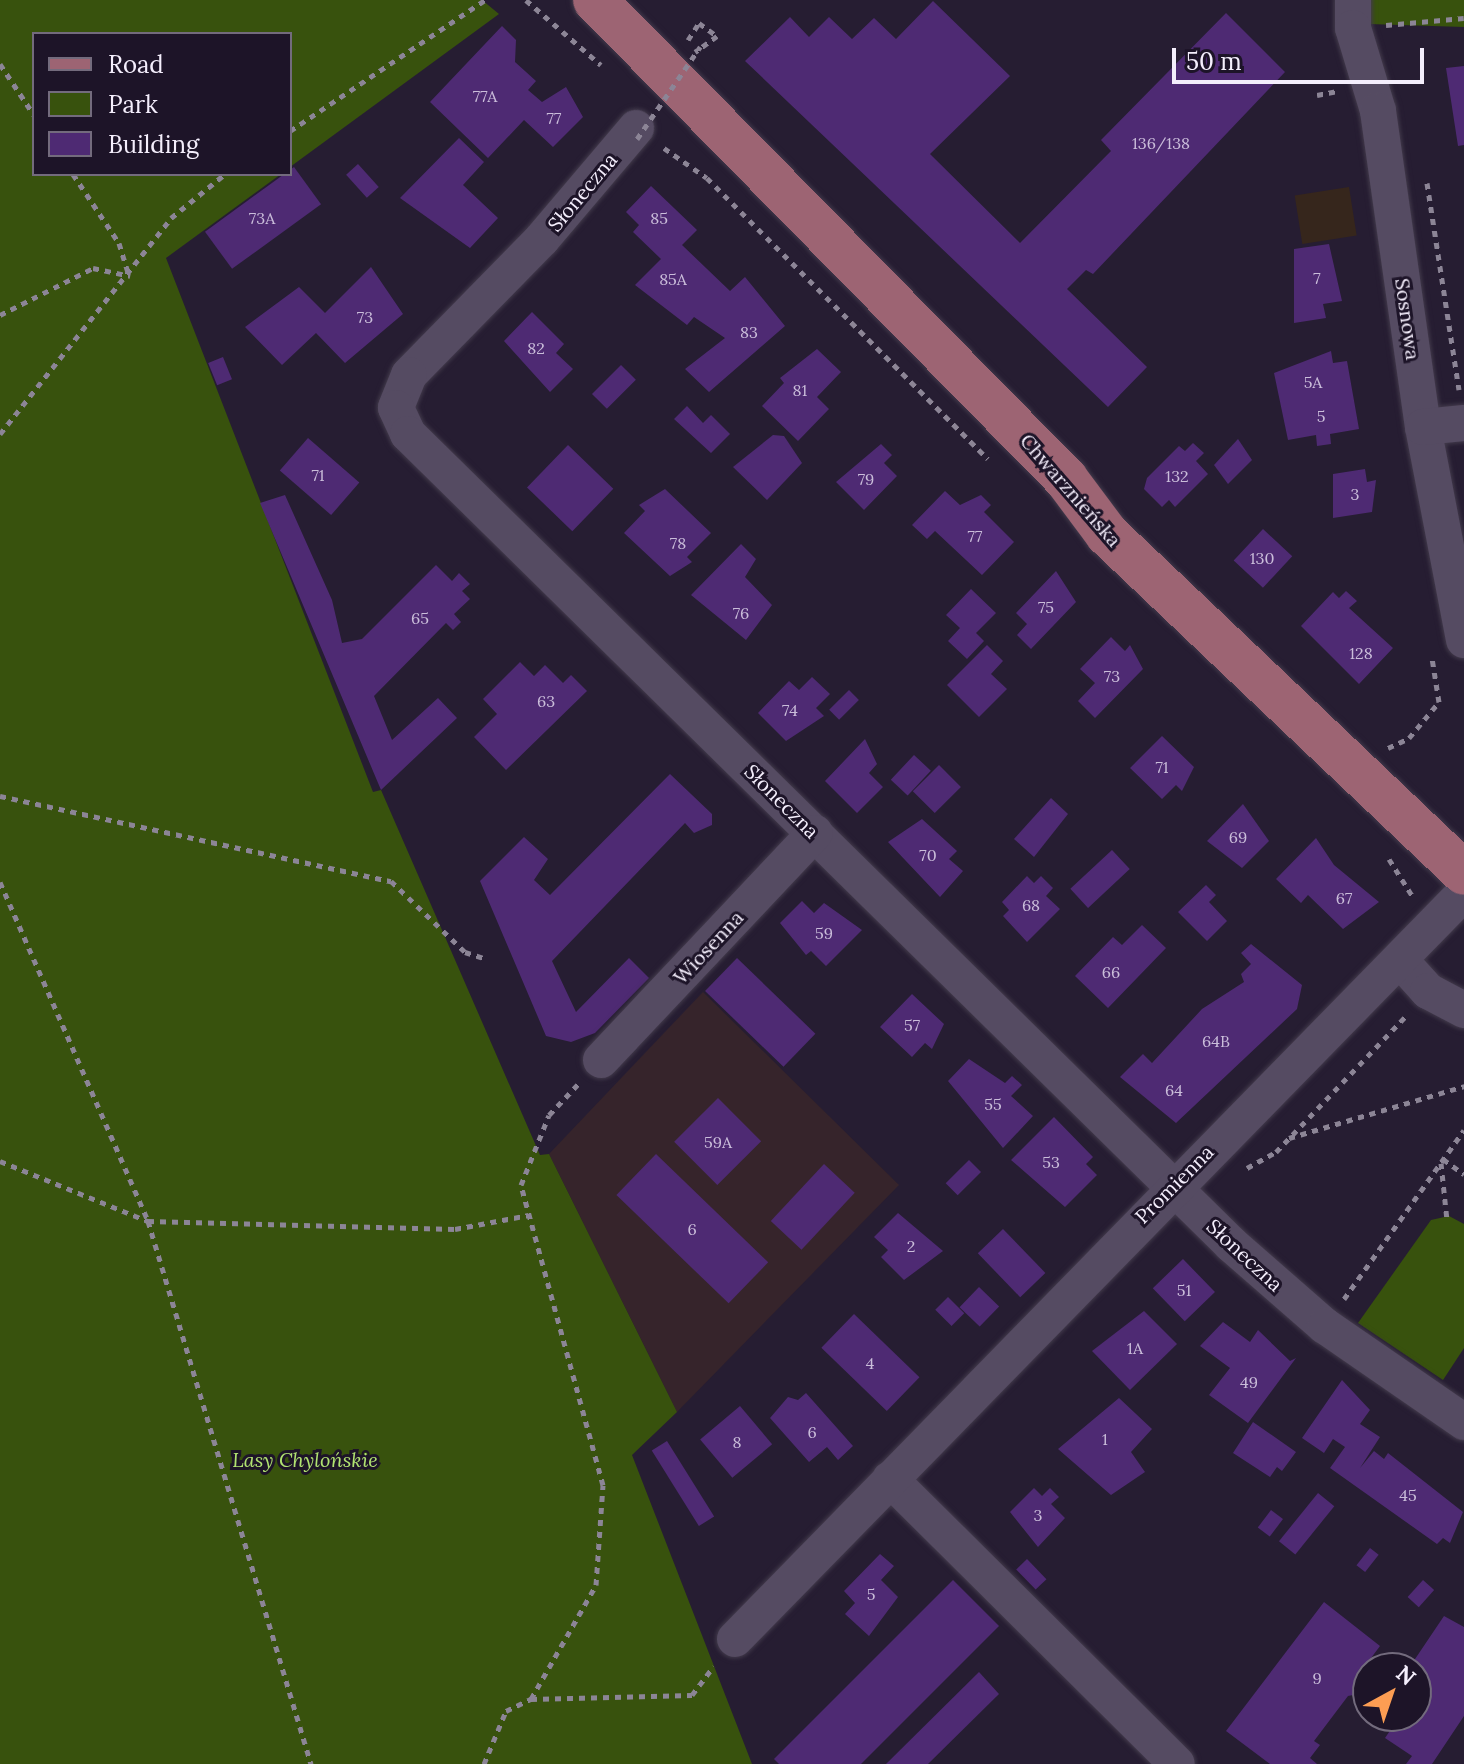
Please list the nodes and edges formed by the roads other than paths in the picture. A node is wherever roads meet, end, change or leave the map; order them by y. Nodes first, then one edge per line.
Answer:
1 (563, 0) edge
2 (595, 0) edge
3 (1353, 14) edge
4 (644, 59) junction
5 (644, 136) road end
6 (1464, 423) edge
7 (1423, 427) junction
8 (1464, 640) edge
9 (815, 833) junction
10 (1461, 869) edge
11 (1400, 960) junction
12 (1464, 1010) edge
13 (601, 1060) road end
14 (1171, 1185) junction
15 (1464, 1422) edge
16 (890, 1479) junction
17 (735, 1639) road end
18 (1177, 1764) edge

1 - 4 main road, Chwarznieńska
2 - 4 main road, Chwarznieńska
3 - 7 street, Sosnowa
4 - 10 main road, Chwarznieńska
5 - 9 street, Słoneczna
6 - 7 street
7 - 8 street, Sosnowa
9 - 13 street, Wiosenna
9 - 14 street, Słoneczna
10 - 11 street, Promienna
11 - 12 street
11 - 14 street, Promienna
14 - 15 street, Słoneczna
14 - 16 street, Promienna
16 - 17 street, Promienna
16 - 18 street

